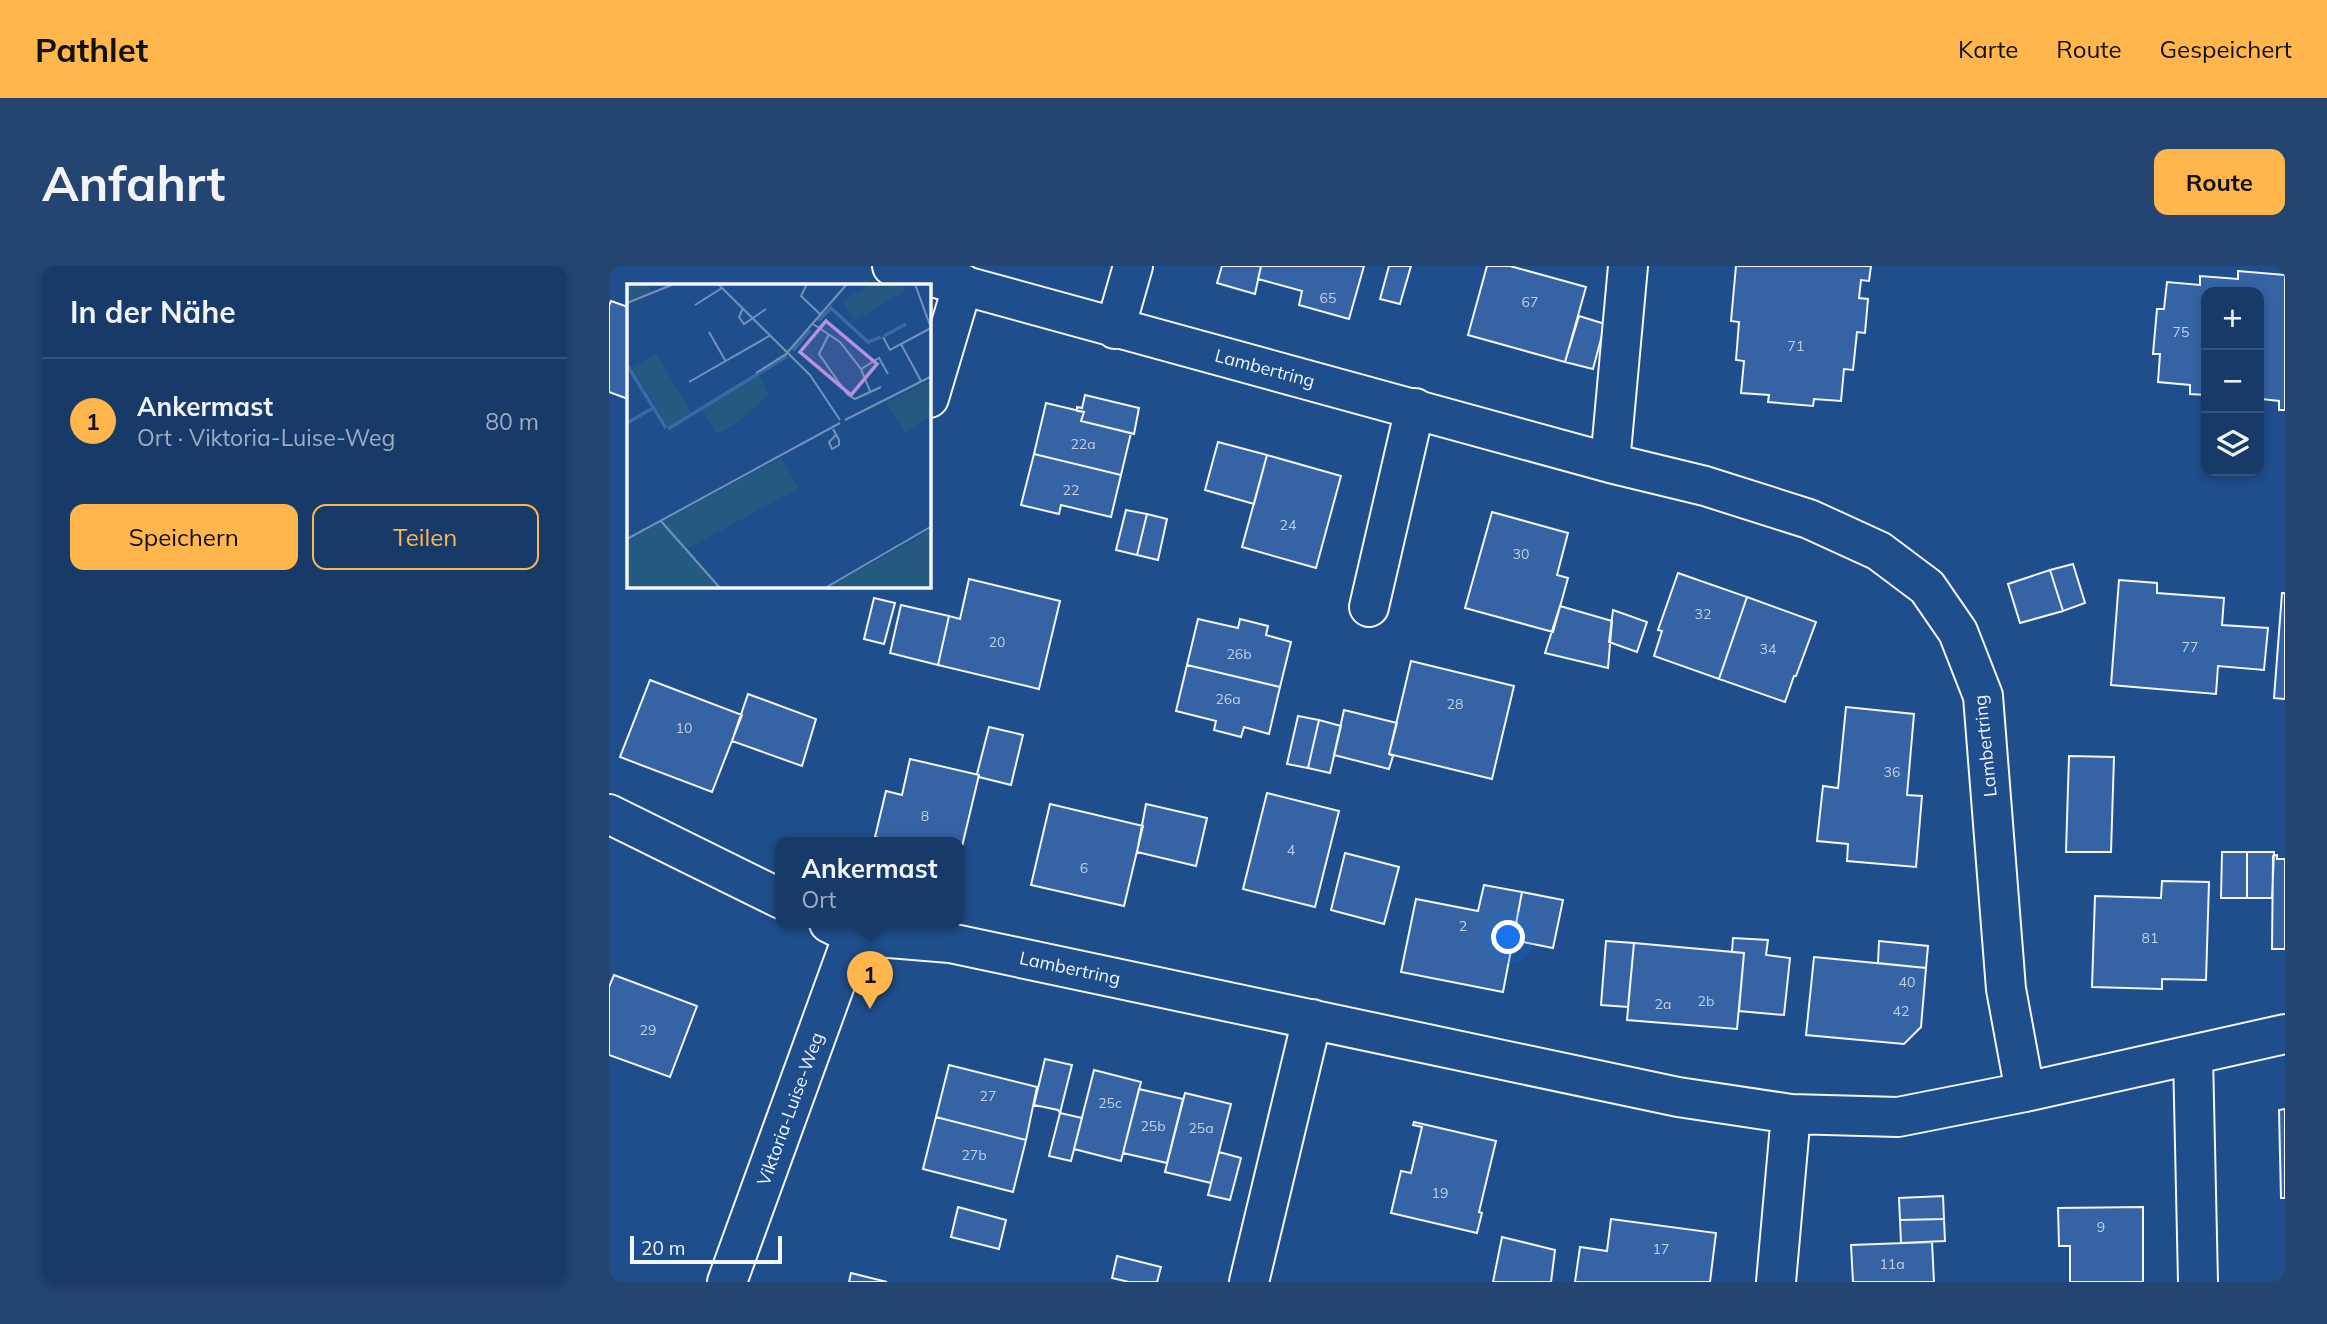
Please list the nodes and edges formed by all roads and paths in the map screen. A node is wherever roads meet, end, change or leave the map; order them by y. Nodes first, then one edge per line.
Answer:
1 (892, 266) edge
2 (1133, 266) edge
3 (1628, 266) edge
4 (964, 284) junction
5 (1115, 329) junction
6 (931, 391) edge
7 (1415, 408) junction
8 (1610, 463) junction
9 (1369, 607) dead end
10 (609, 814) edge
11 (775, 896) edge
12 (841, 929) edge
13 (1312, 1019) junction
14 (2285, 1034) edge
15 (2193, 1055) junction
16 (2025, 1092) junction
17 (1791, 1114) junction
18 (727, 1282) edge
19 (1249, 1282) edge
20 (1776, 1282) edge
21 (2198, 1282) edge

1 - 4 street, Lambertring
2 - 5 street
3 - 8 street
4 - 5 street, Lambertring
4 - 6 street
5 - 7 street, Lambertring
7 - 8 street, Lambertring
7 - 9 street
8 - 16 street, Lambertring
10 - 11 street
12 - 13 street, Lambertring
12 - 18 street, Viktoria-Luise-Weg
13 - 17 street, Lambertring
13 - 19 street
14 - 15 street, Lambertring
15 - 16 street, Lambertring
15 - 21 street
16 - 17 street, Lambertring
17 - 20 street

